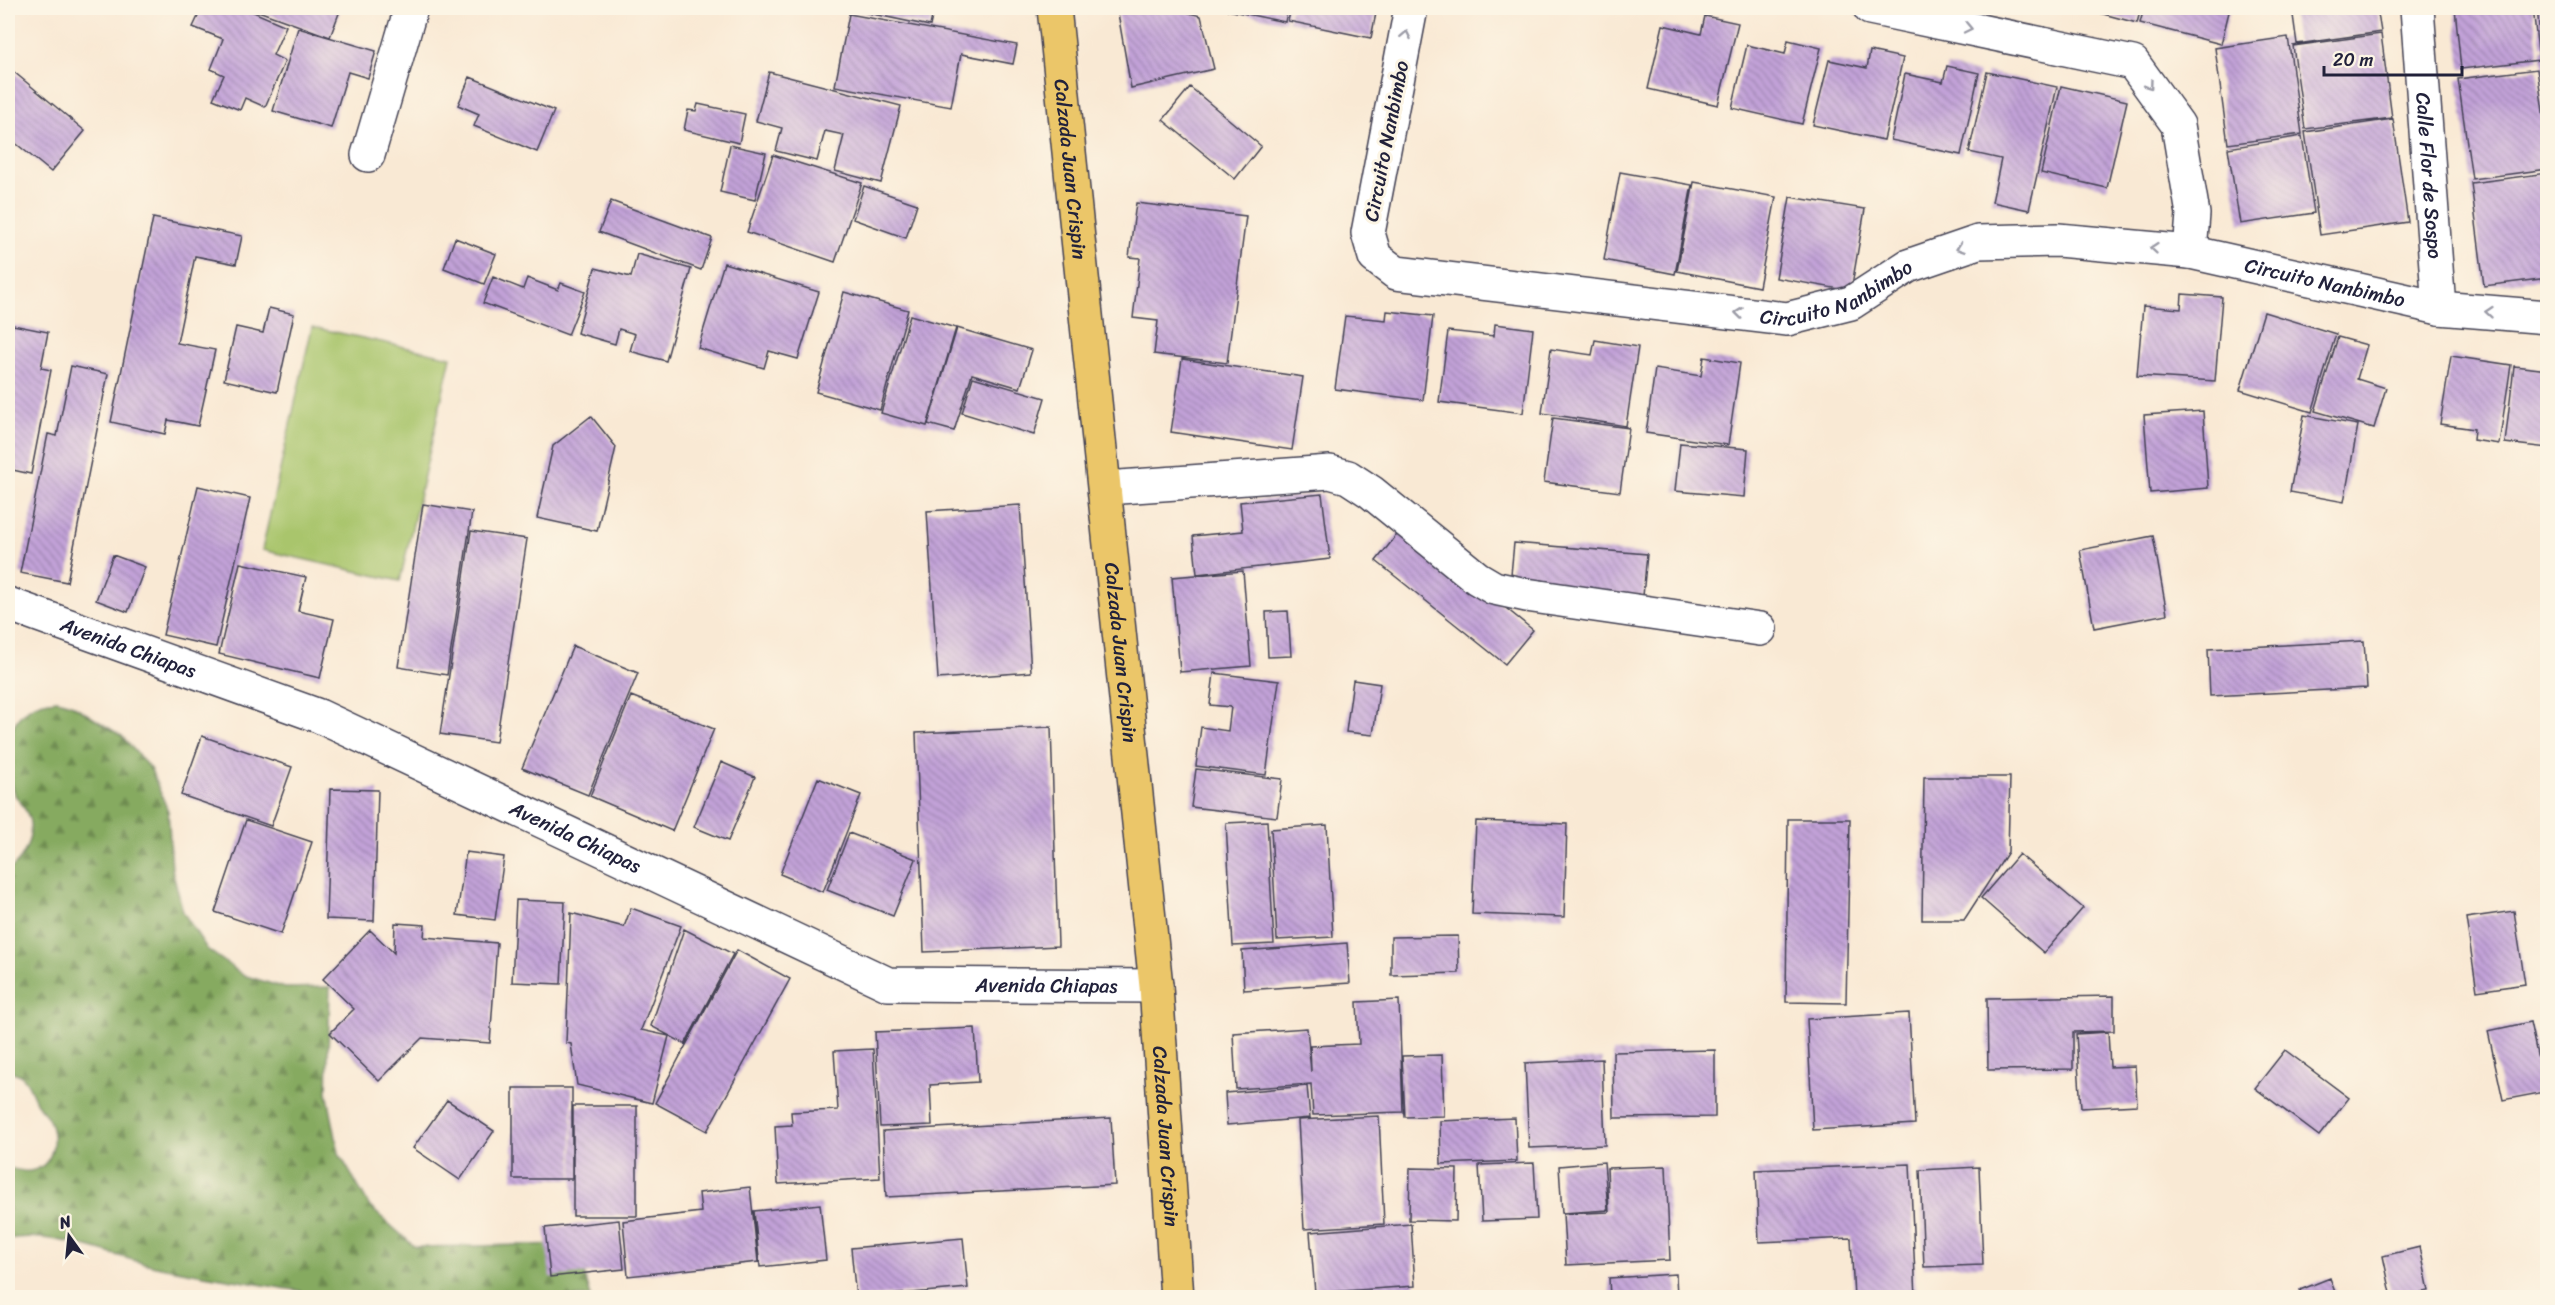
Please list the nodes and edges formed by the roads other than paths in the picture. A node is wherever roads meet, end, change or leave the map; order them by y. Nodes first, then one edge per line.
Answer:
1 (411, 8) edge
2 (1054, 8) edge
3 (1411, 8) edge
4 (1870, 8) edge
5 (2417, 8) edge
6 (368, 155) dead end
7 (2190, 252) junction
8 (2439, 308) junction
9 (2547, 317) edge
10 (1106, 488) junction
11 (8, 604) edge
12 (1760, 629) dead end
13 (1156, 986) junction
14 (1177, 1298) edge

1 - 6 street
2 - 10 main road, Calzada Juan Crispin
7 -> 3 street, Circuito Nanbimbo
4 -> 7 street
5 - 8 street, Calle Flor de Sospo
7 - 8 street, Circuito Nanbimbo
9 -> 8 street, Circuito Nanbimbo
10 - 12 street
10 - 13 main road, Calzada Juan Crispin
11 - 13 street, Avenida Chiapas
13 - 14 main road, Calzada Juan Crispin

